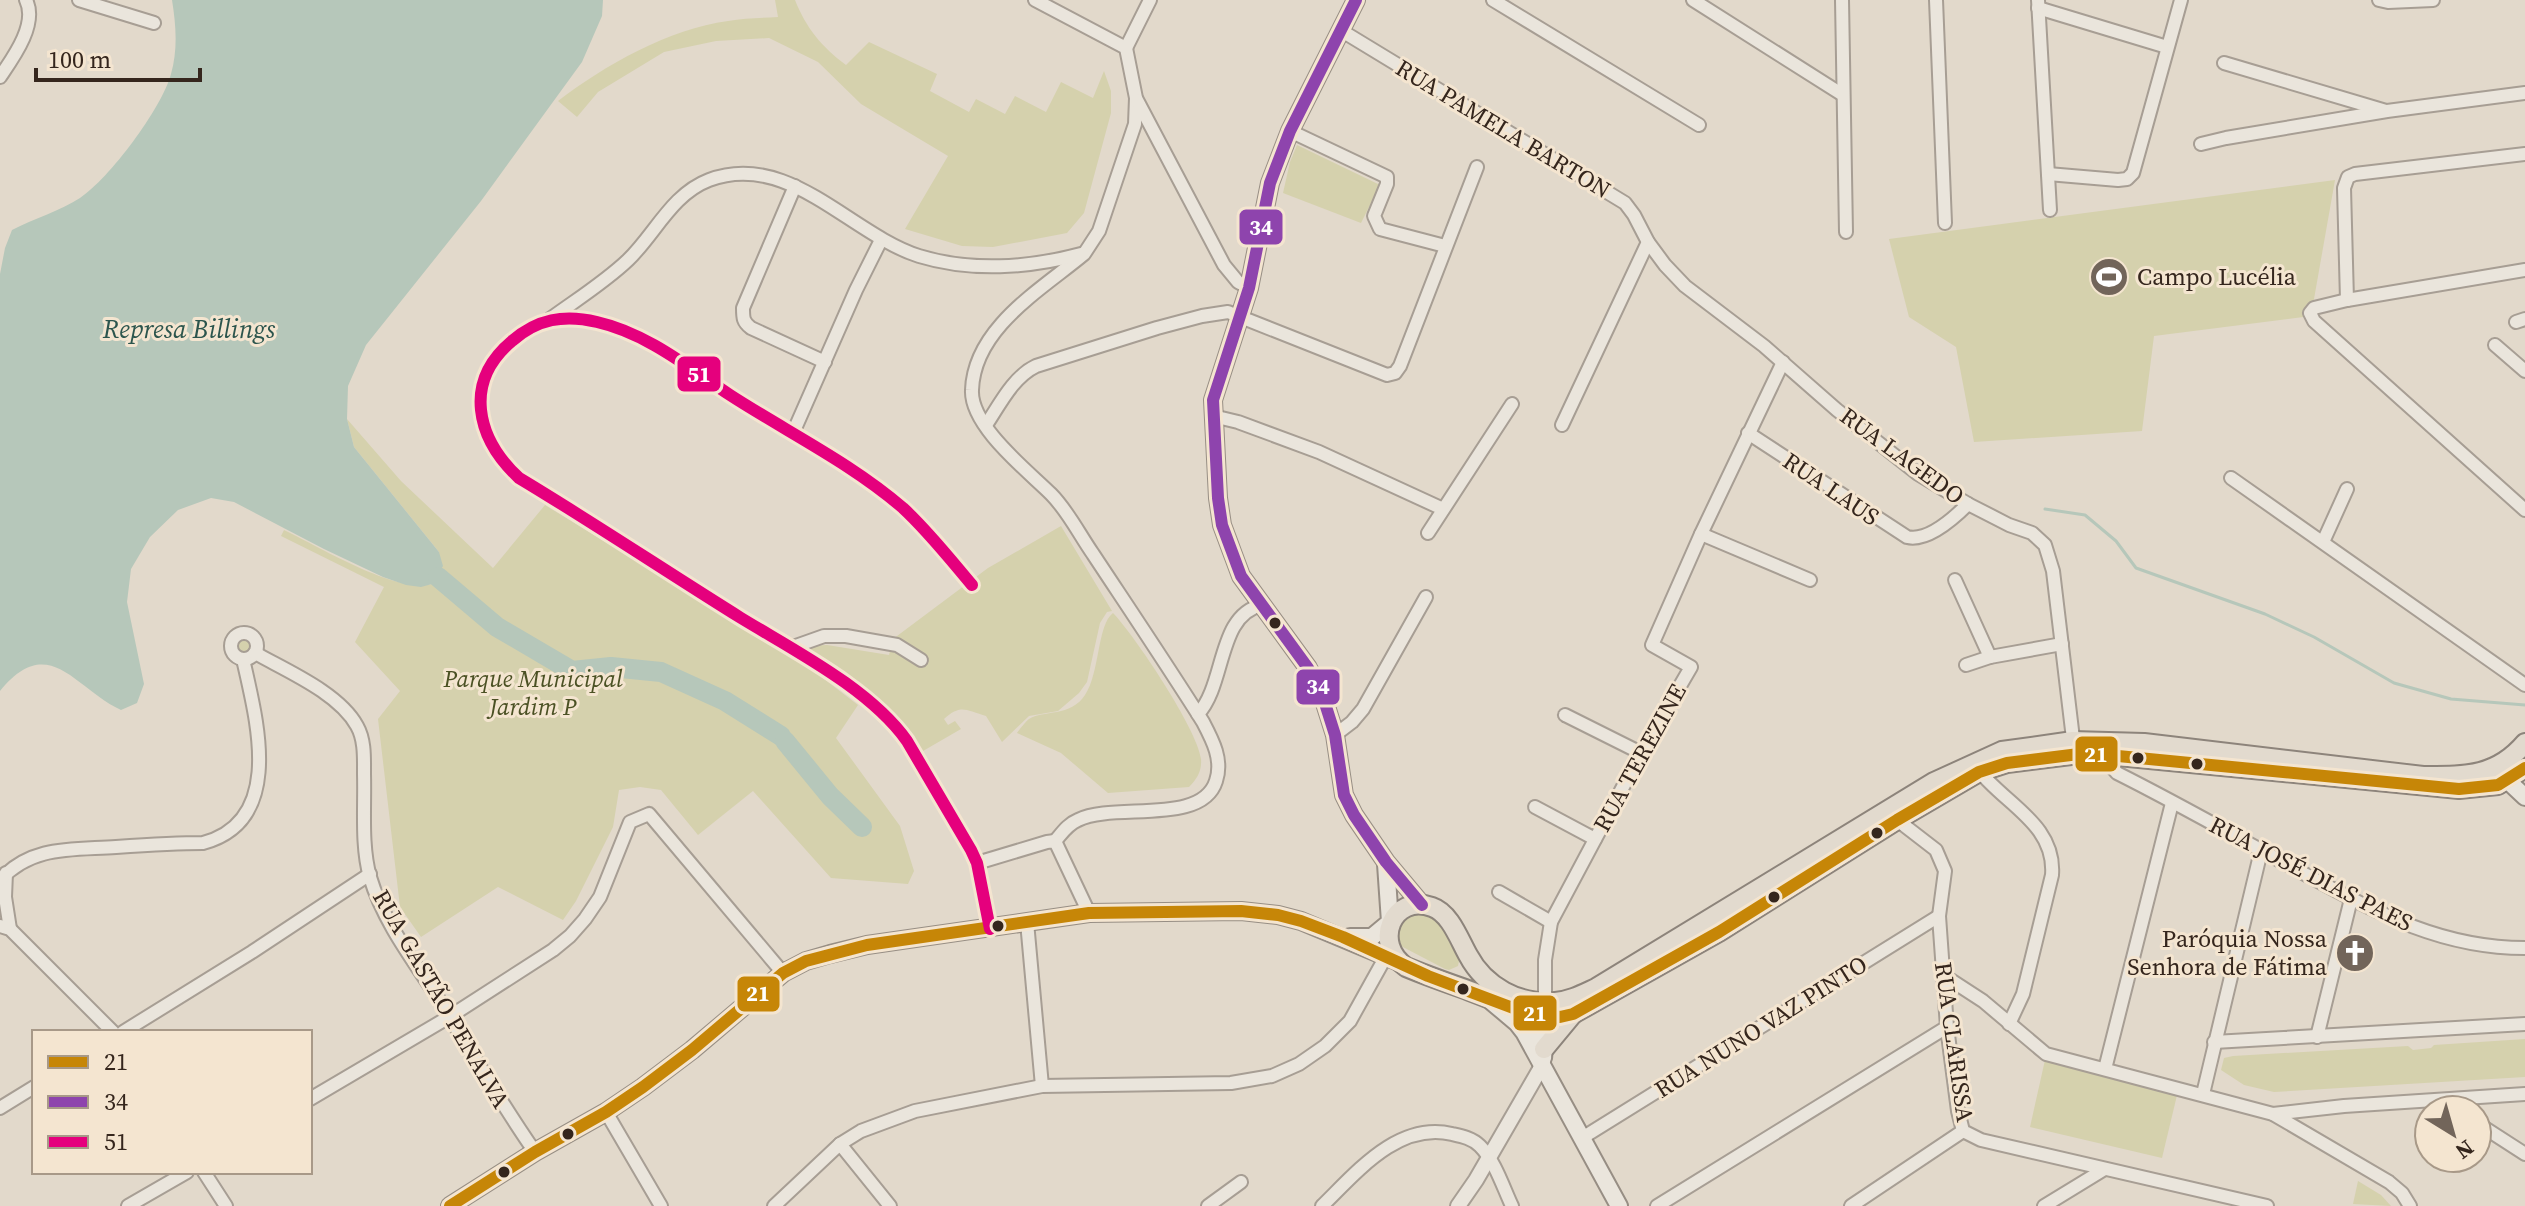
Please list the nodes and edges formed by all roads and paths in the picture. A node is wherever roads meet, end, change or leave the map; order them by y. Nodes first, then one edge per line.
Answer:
1 (26, 0) edge
2 (79, 0) edge
3 (1036, 0) edge
4 (1150, 0) edge
5 (1356, 0) edge
6 (1493, 0) edge
7 (1693, 0) edge
8 (1842, 0) edge
9 (1936, 0) edge
10 (2181, 0) edge
11 (2379, 0) edge
12 (2433, 0) edge
13 (2038, 4) edge
14 (154, 23) dead end
15 (1342, 31) junction
16 (2167, 47) junction
17 (1126, 48) junction
18 (2224, 63) dead end
19 (0, 77) edge
20 (2525, 93) edge
21 (1843, 95) junction
22 (1136, 98) junction
23 (2387, 111) junction
24 (1699, 125) dead end
25 (1290, 131) junction
26 (2201, 144) dead end
27 (2525, 154) edge
28 (1477, 167) dead end
29 (2048, 174) junction
30 (795, 186) junction
31 (2050, 210) dead end
32 (1945, 223) dead end
33 (1846, 232) dead end
34 (881, 240) junction
35 (1648, 242) junction
36 (1445, 246) junction
37 (1084, 254) junction
38 (2525, 270) edge
39 (1249, 288) junction
40 (2347, 300) junction
41 (1239, 315) junction
42 (550, 319) junction
43 (2495, 345) dead end
44 (825, 362) junction
45 (1783, 362) junction
46 (2525, 371) edge
47 (1512, 404) dead end
48 (1213, 416) junction
49 (986, 425) junction
50 (1562, 425) dead end
51 (793, 433) junction
52 (1748, 433) junction
53 (2231, 478) dead end
54 (2347, 489) dead end
55 (1968, 504) junction
56 (1443, 509) junction
57 (2525, 510) edge
58 (1428, 533) dead end
59 (1701, 534) junction
60 (2323, 542) junction
61 (1810, 580) dead end
62 (1955, 580) dead end
63 (972, 585) dead end
64 (1426, 597) dead end
65 (1262, 605) junction
66 (2062, 644) junction
67 (793, 647) junction
68 (1990, 657) junction
69 (921, 660) dead end
70 (1966, 665) dead end
71 (2525, 685) edge
72 (1198, 714) junction
73 (1565, 715) dead end
74 (1335, 735) junction
75 (2523, 746) edge
76 (2074, 748) junction
77 (1641, 753) junction
78 (2107, 754) junction
79 (1976, 768) junction
80 (2521, 782) edge
81 (2172, 803) junction
82 (1535, 807) dead end
83 (1892, 815) junction
84 (1595, 839) junction
85 (1055, 841) junction
86 (2261, 851) junction
87 (1386, 862) junction
88 (977, 863) junction
89 (370, 874) junction
90 (3, 877) edge
91 (1499, 892) dead end
92 (2351, 899) junction
93 (1422, 905) junction
94 (1089, 913) junction
95 (1939, 916) junction
96 (1027, 922) junction
97 (1390, 922) junction
98 (1551, 922) junction
99 (5, 928) edge
100 (990, 929) junction
101 (1343, 937) junction
102 (2525, 948) edge
103 (1469, 958) junction
104 (1392, 960) junction
105 (783, 973) junction
106 (1943, 975) junction
107 (1444, 982) junction
108 (1491, 1001) junction
109 (1536, 1005) junction
110 (1573, 1014) junction
111 (449, 1017) junction
112 (2009, 1024) junction
113 (2525, 1024) edge
114 (1947, 1027) junction
115 (111, 1030) edge
116 (126, 1030) edge
117 (2317, 1037) junction
118 (2214, 1042) junction
119 (1544, 1056) junction
120 (2105, 1069) junction
121 (1042, 1086) junction
122 (32, 1088) edge
123 (2203, 1094) junction
124 (2525, 1094) edge
125 (2493, 1097) edge
126 (312, 1098) edge
127 (2413, 1102) edge
128 (0, 1108) edge
129 (606, 1112) junction
130 (2273, 1114) junction
131 (1963, 1131) junction
132 (2493, 1133) edge
133 (1582, 1138) junction
134 (840, 1144) junction
135 (535, 1152) junction
136 (2525, 1154) edge
137 (1488, 1157) junction
138 (2103, 1170) junction
139 (184, 1174) edge
140 (205, 1174) edge
141 (1241, 1182) dead end
142 (2240, 1203) edge
143 (128, 1206) edge
144 (226, 1206) edge
145 (450, 1206) edge
146 (661, 1206) edge
147 (774, 1206) edge
148 (890, 1206) edge
149 (1208, 1206) edge
150 (1322, 1206) edge
151 (1458, 1206) edge
152 (1512, 1206) edge
153 (1619, 1206) edge
154 (1657, 1206) edge
155 (1851, 1206) edge
156 (2044, 1206) edge
157 (2267, 1206) edge
158 (2410, 1206) edge

1 - 19 street
2 - 14 street
3 - 17 street
4 - 17 street
5 - 15 main road
6 - 24 street
7 - 21 street
8 - 21 street
9 - 32 street
10 - 16 street
11 - 12 street
13 - 16 street
13 - 29 street
15 - 25 main road
15 - 35 street, RUA PAMELA BARTON
16 - 29 street
17 - 22 street
18 - 23 street
20 - 23 street
21 - 33 street
22 - 37 street
22 - 39 street
23 - 26 street
25 - 36 street
25 - 39 main road
27 - 40 street
28 - 36 street
29 - 31 street
30 - 34 street
30 - 42 street
30 - 44 street
34 - 37 street
34 - 44 street
35 - 45 street, RUA LAGEDO
35 - 50 street
36 - 41 street
37 - 49 street
38 - 40 street
39 - 41 main road
40 - 57 street
41 - 48 main road
41 - 49 street
42 - 51 street
42 - 67 street
43 - 46 street
44 - 51 street
45 - 52 street, RUA TEREZINE
45 - 55 street, RUA LAGEDO
47 - 56 street
48 - 56 street
48 - 65 main road
49 - 72 street
51 - 63 street
52 - 55 street, RUA LAUS
52 - 59 street, RUA TEREZINE
53 - 60 street
54 - 60 street
55 - 66 street, RUA LAGEDO
56 - 58 street
59 - 61 street
59 - 77 street, RUA TEREZINE
60 - 71 street
62 - 68 street
64 - 74 street
65 - 72 street
65 - 74 main road
66 - 68 street
66 - 76 street, RUA LAGEDO
67 - 69 street
67 - 88 street
68 - 70 street
72 - 85 street
73 - 77 street
74 - 87 main road
75 - 78 main road
75 - 80 main road
76 - 78 main road
76 - 79 main road
77 - 84 street, RUA TEREZINE
78 - 80 main road
78 - 81 street, RUA JOSÉ DIAS PAES
79 - 83 main road
79 - 112 street
81 - 86 street, RUA JOSÉ DIAS PAES
81 - 120 street
82 - 84 street
83 - 95 street, RUA CLARISSA
83 - 109 main road
83 - 110 main road
84 - 98 street, RUA TEREZINE
85 - 88 street
85 - 94 street
86 - 92 street, RUA JOSÉ DIAS PAES
86 - 118 street
87 - 93 main road
87 - 97 main road
88 - 100 street
89 - 90 street, RUA GASTÃO PENALVA
89 - 111 street, RUA GASTÃO PENALVA
89 - 116 street
90 - 99 street
91 - 98 street
92 - 102 street, RUA JOSÉ DIAS PAES
92 - 117 street
93 - 97 main road
93 - 103 main road
94 - 96 main road
94 - 101 main road
95 - 106 street, RUA CLARISSA
95 - 133 street, RUA NUNO VAZ PINTO
96 - 100 main road
96 - 121 street
97 - 101 main road
97 - 104 main road
98 - 109 street, RUA TEREZINE
99 - 115 street
100 - 105 main road
101 - 104 main road
103 - 107 main road
103 - 109 main road
104 - 107 main road
104 - 121 street
105 - 111 street
105 - 129 main road
106 - 112 street
106 - 114 street, RUA CLARISSA
107 - 108 main road
108 - 109 main road
108 - 119 main road
109 - 110 main road
109 - 119 main road
110 - 119 main road
111 - 126 street
111 - 135 street, RUA GASTÃO PENALVA
112 - 120 street
113 - 117 street
114 - 131 street, RUA CLARISSA
114 - 154 street
117 - 118 street
118 - 123 street
119 - 133 main road
119 - 137 street
120 - 123 street
121 - 134 street
122 - 128 street
123 - 130 street
124 - 125 street
127 - 130 street
129 - 135 main road
129 - 146 street
130 - 158 street
131 - 138 street, RUA CLARISSA
131 - 155 street
132 - 136 street
133 - 153 main road
134 - 147 street
134 - 148 street
135 - 145 main road
137 - 150 street
137 - 151 street
137 - 152 street
138 - 142 street, RUA CLARISSA
138 - 156 street
139 - 143 street
140 - 144 street
141 - 149 street
142 - 157 street, RUA CLARISSA

